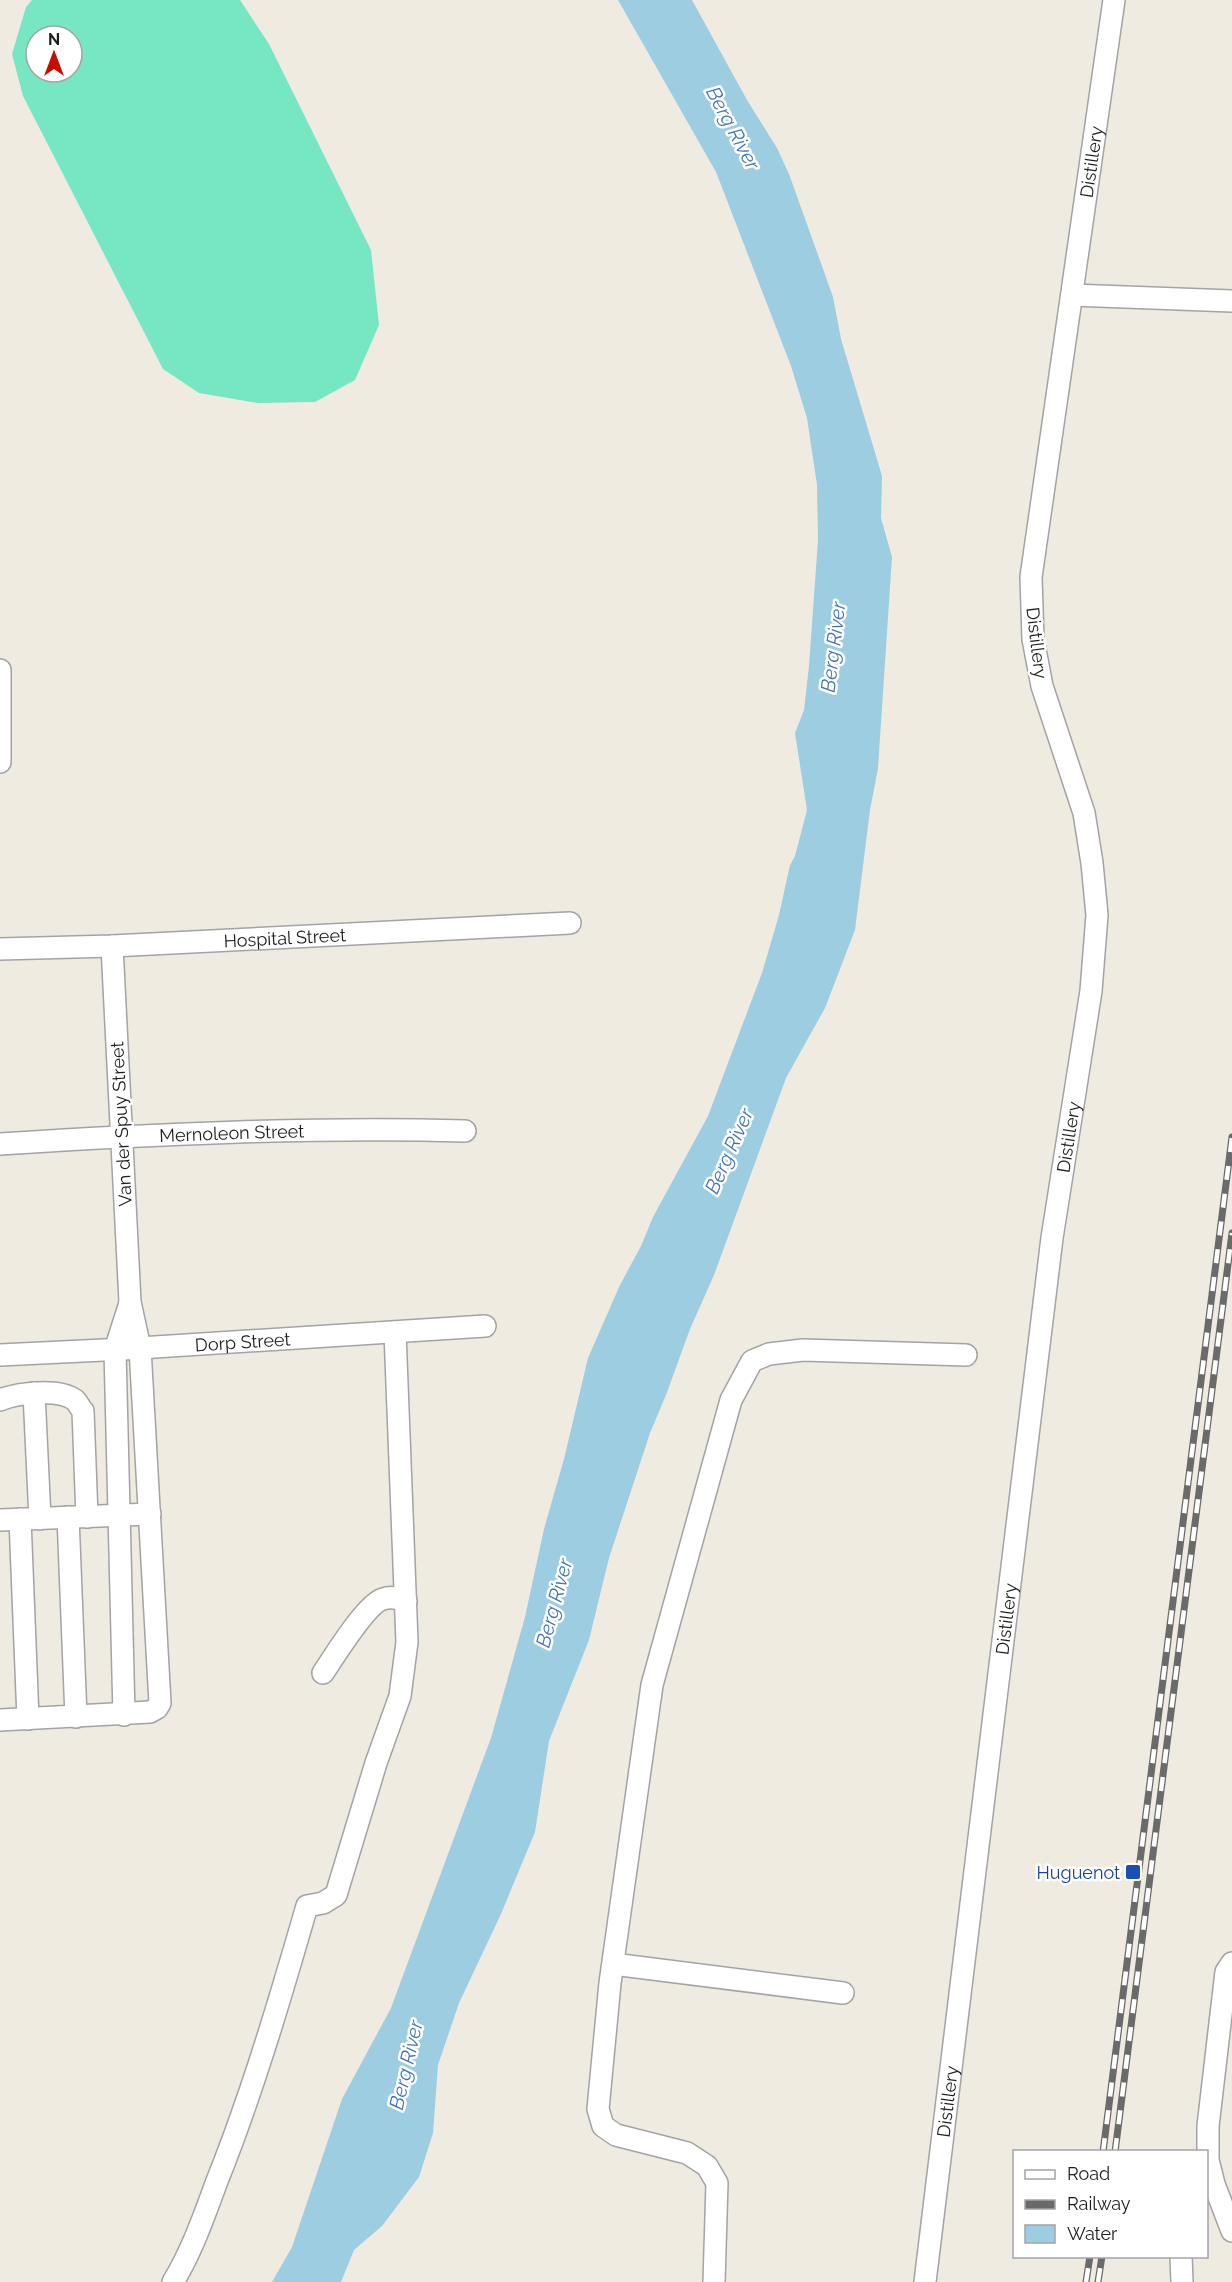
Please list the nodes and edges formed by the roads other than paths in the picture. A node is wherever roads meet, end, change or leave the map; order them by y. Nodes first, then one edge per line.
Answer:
1 (1114, 0) edge
2 (1072, 295) junction
3 (1232, 301) edge
4 (0, 669) edge
5 (0, 762) edge
6 (570, 923) dead end
7 (112, 946) junction
8 (0, 949) edge
9 (465, 1131) dead end
10 (121, 1136) junction
11 (0, 1144) edge
12 (130, 1302) junction
13 (485, 1326) dead end
14 (394, 1332) junction
15 (140, 1348) junction
16 (115, 1350) junction
17 (0, 1355) edge
18 (966, 1355) dead end
19 (34, 1393) junction
20 (0, 1400) edge
21 (150, 1514) junction
22 (119, 1515) junction
23 (77, 1517) junction
24 (20, 1519) edge
25 (406, 1601) junction
26 (323, 1673) dead end
27 (124, 1715) junction
28 (76, 1717) junction
29 (28, 1719) junction
30 (0, 1720) edge
31 (613, 1964) junction
32 (1229, 1967) edge
33 (843, 1993) dead end
34 (1207, 2150) edge
35 (1208, 2163) edge
36 (1232, 2231) edge
37 (1181, 2258) edge
38 (173, 2282) edge
39 (714, 2282) edge
40 (925, 2282) edge
41 (1182, 2282) edge

1 - 2 street, Distillery
2 - 3 street
2 - 40 street, Distillery
4 - 5 street
6 - 7 street, Hospital Street
7 - 8 street, Hospital Street
7 - 10 street, Van der Spuy Street
9 - 10 street, Mernoleon Street
10 - 11 street, Mernoleon Street
10 - 12 street, Van der Spuy Street
12 - 15 street, Van der Spuy Street
12 - 16 street, Van der Spuy Street
13 - 14 street, Dorp Street
14 - 15 street, Dorp Street
14 - 25 street
15 - 16 street, Dorp Street
15 - 21 street, Van der Spuy Street
16 - 17 street, Dorp Street
16 - 22 street, Van der Spuy Street
18 - 31 street
19 - 20 street
19 - 23 street
19 - 24 street
21 - 22 street
21 - 27 street, Van der Spuy Street
22 - 23 street
22 - 27 street, Van der Spuy Street
23 - 24 street
23 - 28 street
24 - 29 street
25 - 26 street
25 - 38 street
27 - 28 street
28 - 29 street
29 - 30 street
31 - 33 street
31 - 39 street
32 - 34 street
35 - 36 street
37 - 41 street

